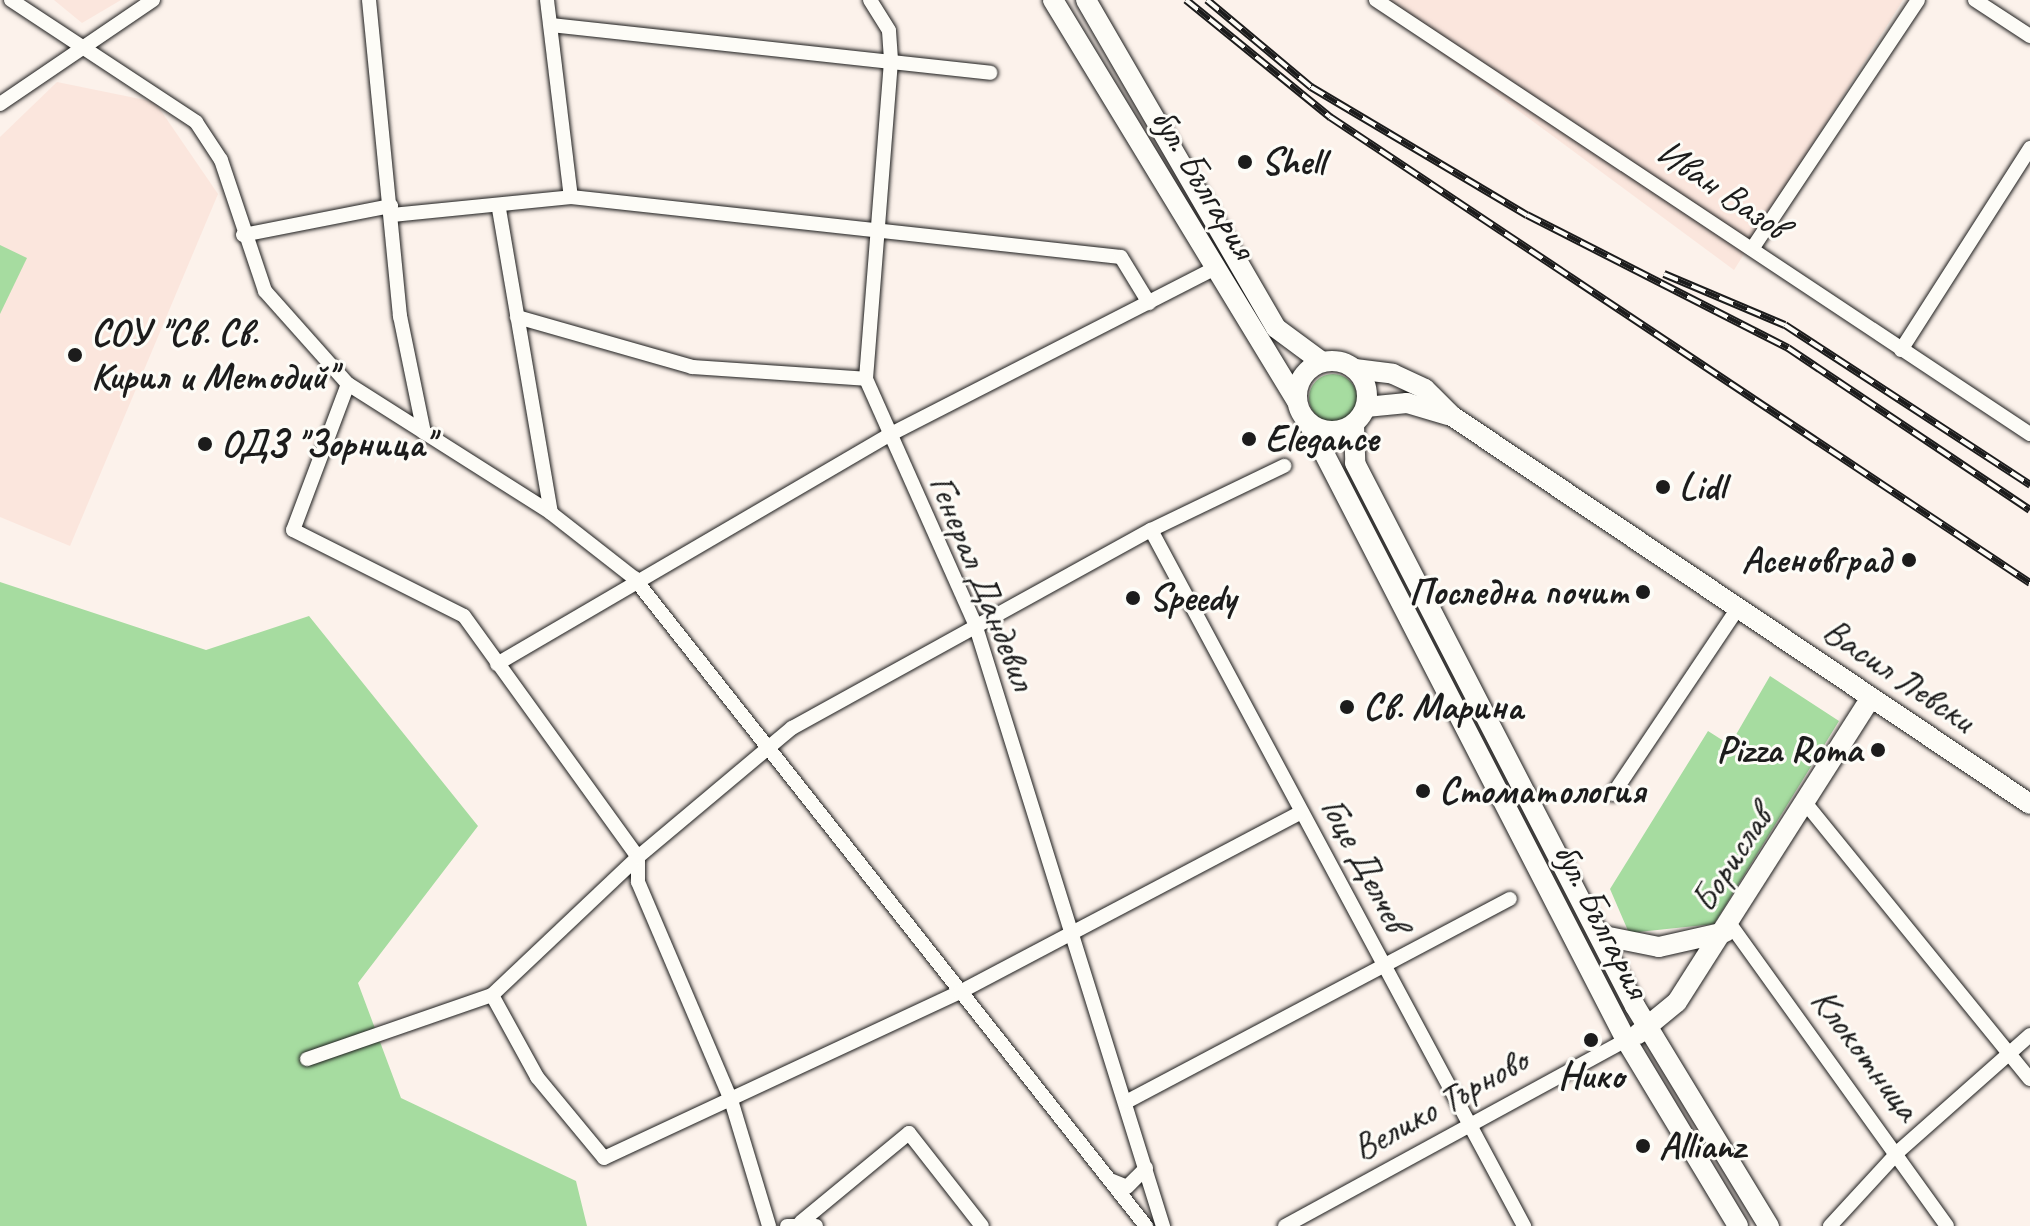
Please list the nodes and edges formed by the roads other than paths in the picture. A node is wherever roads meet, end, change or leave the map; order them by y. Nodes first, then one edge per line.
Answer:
1 (11, 0) edge
2 (153, 0) edge
3 (369, 0) edge
4 (547, 0) edge
5 (870, 0) edge
6 (1053, 0) edge
7 (1086, 0) edge
8 (1376, 0) edge
9 (1918, 0) edge
10 (1975, 0) edge
11 (551, 25) junction
12 (2030, 36) edge
13 (79, 46) junction
14 (891, 61) junction
15 (990, 73) dead end
16 (0, 104) edge
17 (2030, 148) edge
18 (571, 197) junction
19 (499, 209) junction
20 (392, 211) junction
21 (243, 235) junction
22 (874, 235) junction
23 (1752, 249) junction
24 (1215, 268) junction
25 (1149, 303) junction
26 (517, 317) junction
27 (1901, 350) junction
28 (1322, 362) junction
29 (1355, 369) junction
30 (866, 379) junction
31 (348, 384) junction
32 (1297, 401) junction
33 (1366, 407) junction
34 (1452, 416) junction
35 (1309, 424) junction
36 (1354, 425) junction
37 (424, 433) junction
38 (2030, 434) edge
39 (887, 436) junction
40 (1284, 466) dead end
41 (551, 513) junction
42 (1151, 530) junction
43 (634, 578) junction
44 (1738, 608) junction
45 (975, 624) junction
46 (497, 664) junction
47 (1871, 697) junction
48 (768, 749) junction
49 (1613, 794) dead end
50 (2030, 804) edge
51 (1807, 805) junction
52 (1301, 812) junction
53 (638, 857) junction
54 (1510, 899) dead end
55 (1727, 928) junction
56 (1069, 930) junction
57 (1599, 935) junction
58 (1384, 967) junction
59 (960, 992) junction
60 (492, 995) junction
61 (1647, 1029) junction
62 (2030, 1035) edge
63 (1626, 1040) junction
64 (2011, 1055) junction
65 (307, 1059) dead end
66 (2030, 1079) edge
67 (731, 1100) junction
68 (1128, 1101) junction
69 (1465, 1125) junction
70 (1899, 1151) junction
71 (1146, 1168) junction
72 (1109, 1180) junction
73 (1305, 1221) edge
74 (794, 1224) edge
75 (769, 1226) edge
76 (816, 1226) edge
77 (982, 1226) edge
78 (1146, 1226) edge
79 (1163, 1226) edge
80 (1285, 1226) edge
81 (1524, 1226) edge
82 (1738, 1226) edge
83 (1769, 1226) edge
84 (1830, 1226) edge
85 (1947, 1226) edge

1 - 13 street
2 - 13 street
3 - 20 street
4 - 11 street
5 - 14 street, Генерал Дандевил
6 - 24 main road, бул. България
7 - 28 main road, бул. България
8 - 23 street, Иван Вазов
9 - 23 street
10 - 12 street
11 - 14 street
11 - 18 street
13 - 16 street
13 - 21 street
14 - 15 street
14 - 22 street, Генерал Дандевил
17 - 27 street
18 - 19 street
18 - 22 street
19 - 20 street
19 - 26 street
20 - 21 street
20 - 37 street
21 - 31 street
22 - 25 street
22 - 30 street, Генерал Дандевил
23 - 27 street, Иван Вазов
24 - 25 street
24 - 32 main road, бул. България
25 - 39 street
26 - 30 street
26 - 41 street
27 - 38 street, Иван Вазов
28 - 29 main road
28 - 32 main road
29 - 33 main road
29 - 34 main road, Васил Левски
30 - 39 street, Генерал Дандевил
31 - 37 street
31 - 46 street
32 - 35 main road
33 - 34 main road, Васил Левски
33 - 36 main road
34 - 44 main road, Васил Левски
35 - 36 main road
35 - 63 main road, бул. България
36 - 57 main road, бул. България
37 - 41 street
39 - 43 street
39 - 45 street, Генерал Дандевил
40 - 42 street
41 - 43 street
42 - 45 street
42 - 52 street, Гоце Делчев
43 - 46 street
43 - 48 street
44 - 47 main road, Васил Левски
44 - 49 street
45 - 48 street
45 - 56 street, Генерал Дандевил
46 - 53 street
47 - 50 main road, Васил Левски
47 - 51 main road, Борислав
48 - 53 street
48 - 59 street
51 - 55 main road, Борислав
51 - 64 street
52 - 56 street
52 - 58 street, Гоце Делчев
53 - 60 street
53 - 67 street
54 - 58 street
55 - 57 main road
55 - 61 main road, Борислав
55 - 70 street, Клокотница
56 - 59 street
56 - 68 street, Генерал Дандевил
57 - 61 main road, бул. България
58 - 68 street
58 - 69 street, Гоце Делчев
59 - 67 street
59 - 72 street
60 - 65 street
60 - 67 street
61 - 63 main road, Борислав
61 - 83 main road, бул. България
62 - 64 street
63 - 69 street, Велико Търново
63 - 82 main road, бул. България
64 - 66 street
64 - 70 street
67 - 75 street
68 - 71 street, Генерал Дандевил
69 - 73 street, Велико Търново
69 - 81 street, Гоце Делчев
70 - 84 street
70 - 85 street, Клокотница
71 - 72 street
71 - 79 street, Генерал Дандевил
72 - 78 street
73 - 80 street, Велико Търново
74 - 76 street
74 - 77 street

